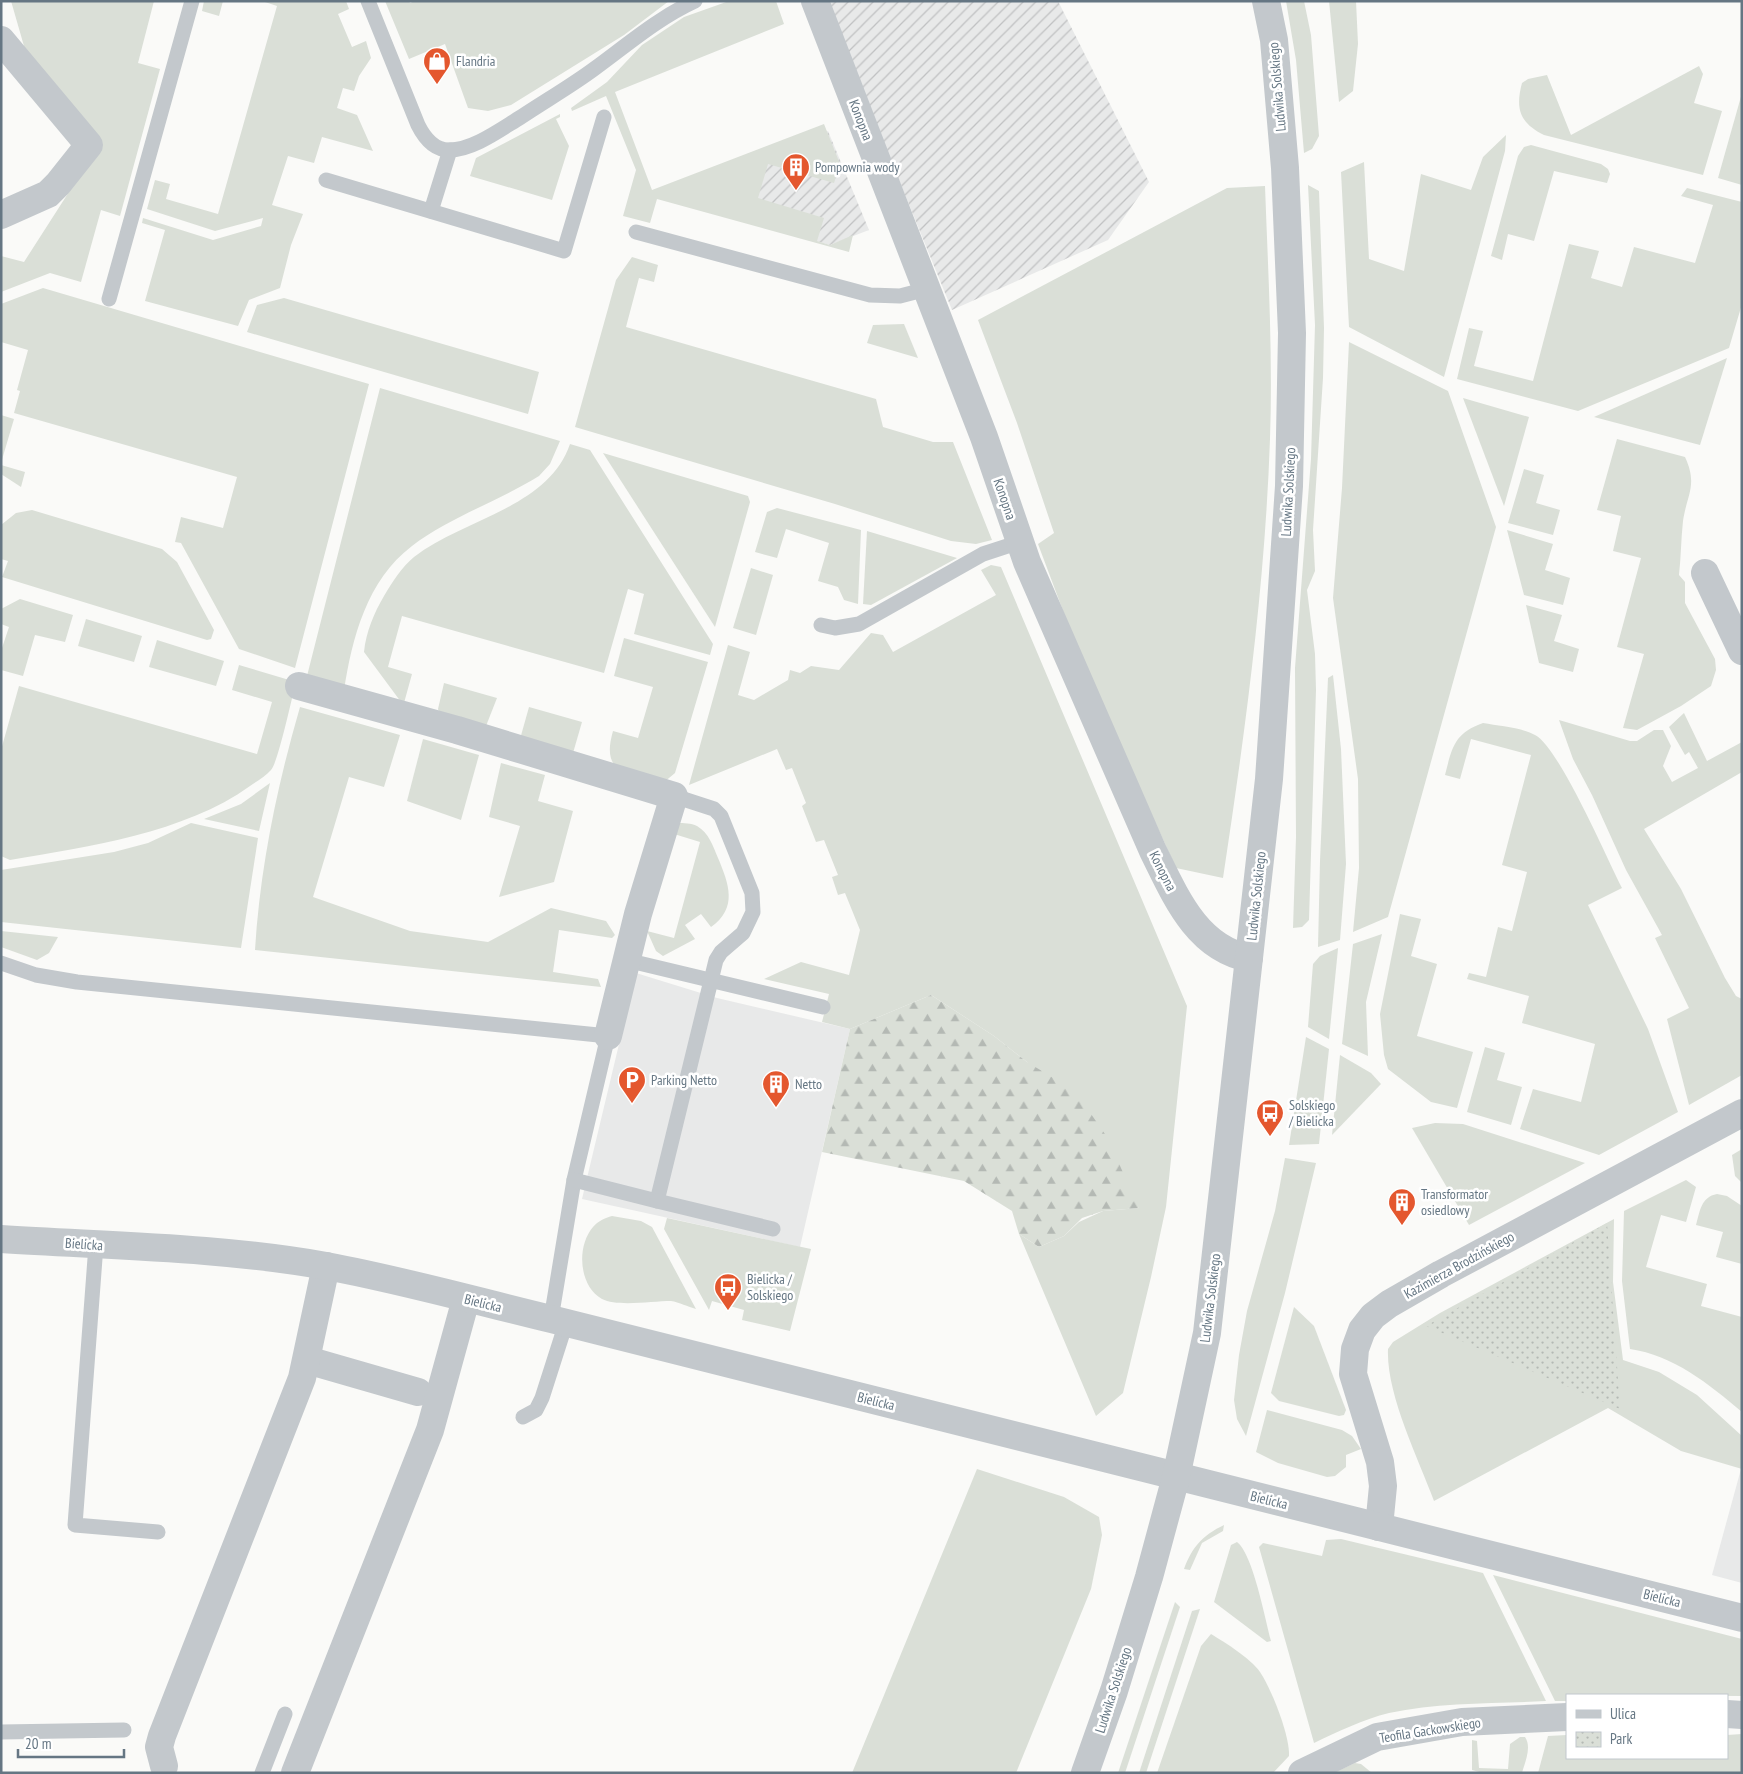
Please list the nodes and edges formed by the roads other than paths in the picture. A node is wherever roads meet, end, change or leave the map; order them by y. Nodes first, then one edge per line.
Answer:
1 (192, 1) edge
2 (368, 1) edge
3 (695, 1) edge
4 (815, 1) edge
5 (1266, 1) edge
6 (1, 40) edge
7 (604, 116) dead end
8 (450, 150) junction
9 (326, 180) dead end
10 (432, 211) junction
11 (1, 215) edge
12 (636, 232) dead end
13 (927, 289) junction
14 (109, 299) dead end
15 (1020, 542) junction
16 (1705, 573) dead end
17 (821, 625) dead end
18 (1742, 651) edge
19 (299, 686) dead end
20 (674, 796) junction
21 (1249, 958) junction
22 (626, 960) junction
23 (1, 963) edge
24 (711, 981) junction
25 (824, 1007) dead end
26 (608, 1036) junction
27 (1742, 1112) edge
28 (574, 1180) junction
29 (657, 1201) junction
30 (773, 1229) dead end
31 (1, 1239) edge
32 (96, 1245) junction
33 (326, 1266) junction
34 (466, 1299) junction
35 (559, 1321) junction
36 (307, 1360) junction
37 (418, 1392) dead end
38 (523, 1417) dead end
39 (1176, 1476) junction
40 (1379, 1527) junction
41 (158, 1532) dead end
42 (1742, 1618) edge
43 (285, 1714) dead end
44 (1728, 1714) edge
45 (1742, 1715) edge
46 (1566, 1717) edge
47 (124, 1730) dead end
48 (1, 1732) edge
49 (168, 1770) edge
50 (262, 1773) edge
51 (295, 1773) edge
52 (1085, 1773) edge
53 (1302, 1773) edge

1 - 14 lane
2 - 8 lane
3 - 8 lane
4 - 13 street, Konopna
5 - 21 street, Ludwika Solskiego
6 - 11 street
7 - 10 lane
8 - 10 lane
9 - 10 lane
12 - 13 lane
13 - 15 street, Konopna
15 - 17 lane
15 - 21 street, Konopna
16 - 18 street
19 - 20 street
20 - 22 street
20 - 24 lane
21 - 39 street, Ludwika Solskiego
22 - 24 lane
22 - 26 street
23 - 26 lane
24 - 25 lane
24 - 29 lane
26 - 28 lane
27 - 40 street, Kazimierza Brodzińskiego
28 - 29 lane
28 - 35 lane
29 - 30 lane
31 - 32 street, Bielicka
32 - 33 street, Bielicka
32 - 41 lane
33 - 34 street, Bielicka
33 - 36 street
34 - 35 street, Bielicka
34 - 51 street
35 - 38 lane
35 - 39 street, Bielicka
36 - 37 street
36 - 49 street
39 - 40 street, Bielicka
39 - 52 street, Ludwika Solskiego
40 - 42 street, Bielicka
43 - 50 lane
44 - 45 street
46 - 53 street, Teofila Gackowskiego
47 - 48 lane

